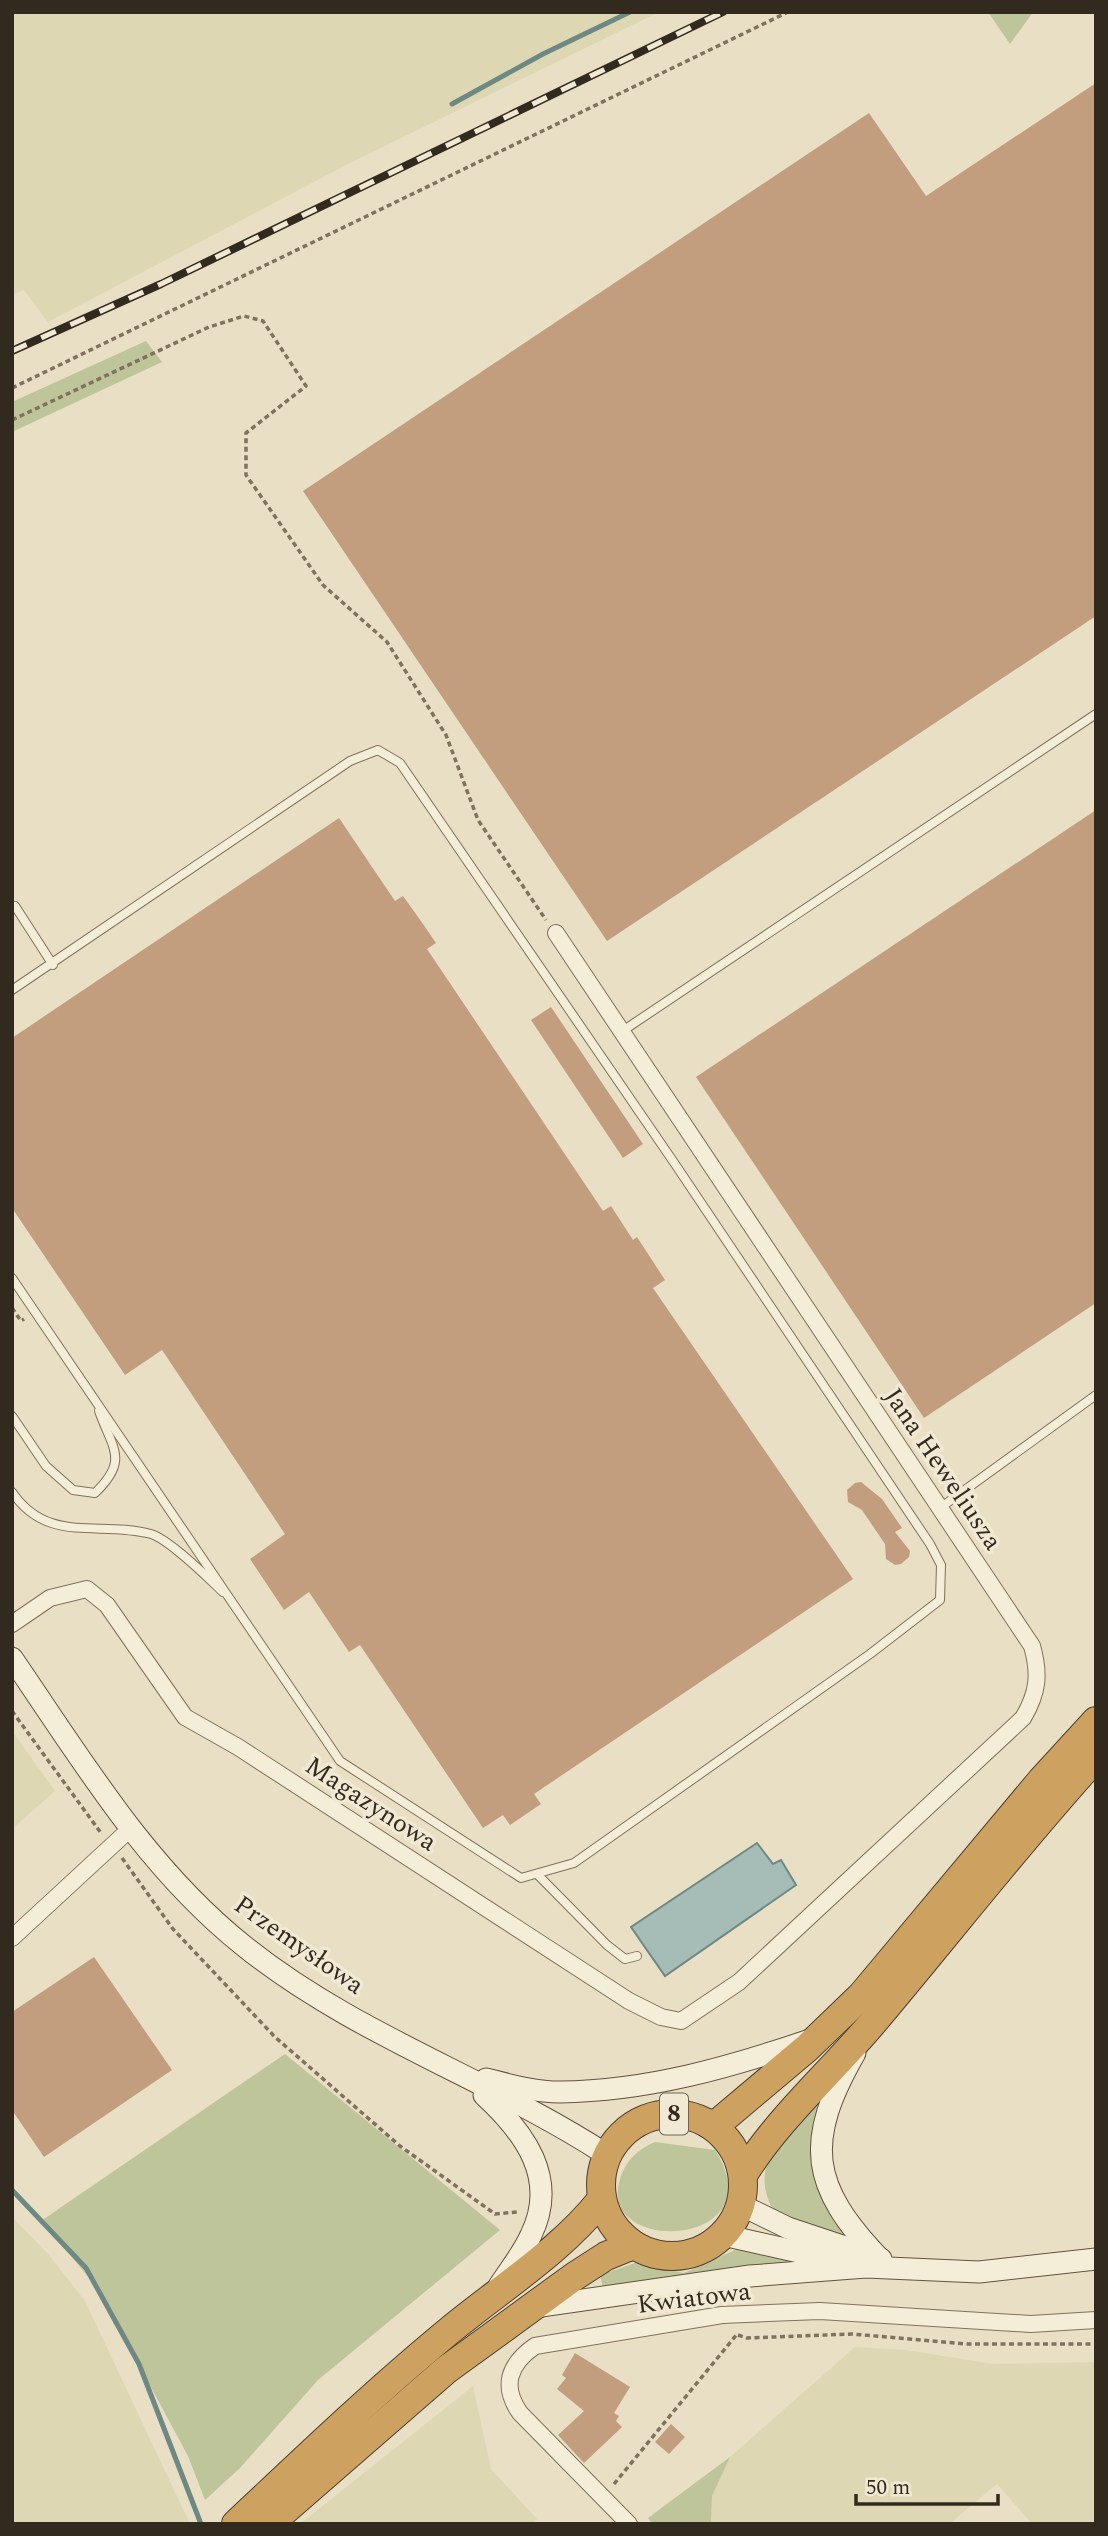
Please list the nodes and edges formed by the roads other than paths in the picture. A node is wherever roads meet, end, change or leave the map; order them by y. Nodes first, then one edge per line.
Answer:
1 (1096, 714) edge
2 (12, 908) edge
3 (556, 933) road end
4 (53, 965) junction
5 (12, 990) edge
6 (621, 1032) junction
7 (12, 1278) edge
8 (1096, 1395) edge
9 (94, 1398) junction
10 (12, 1416) edge
11 (12, 1492) edge
12 (940, 1508) junction
13 (233, 1601) junction
14 (12, 1624) edge
15 (12, 1658) edge
16 (1096, 1721) edge
17 (1096, 1757) edge
18 (130, 1829) junction
19 (537, 1874) junction
20 (12, 1938) edge
21 (637, 1956) dead end
22 (739, 1982) joint
23 (872, 2024) junction
24 (820, 2036) junction
25 (460, 2073) junction
26 (709, 2124) junction
27 (607, 2155) junction
28 (743, 2175) junction
29 (602, 2199) junction
30 (741, 2205) junction
31 (723, 2235) junction
32 (633, 2245) junction
33 (1096, 2259) edge
34 (873, 2263) junction
35 (492, 2298) junction
36 (530, 2308) junction
37 (1096, 2320) edge
38 (236, 2524) edge
39 (269, 2524) edge
40 (629, 2524) edge

1 - 6 lane
2 - 4 lane
3 - 6 street, Jana Heweliusza
4 - 5 lane
4 - 19 lane
6 - 12 street, Jana Heweliusza
7 - 9 lane
8 - 12 lane
9 - 10 lane
9 - 13 lane
11 - 13 lane
12 - 22 street, Jana Heweliusza
13 - 19 lane
14 - 22 street, Magazynowa
15 - 18 street, Przemysłowa
16 - 24 highway, 8
17 - 23 highway
18 - 20 street
18 - 25 street, Przemysłowa
19 - 21 lane
23 - 28 highway
23 - 34 street
24 - 25 street
24 - 26 highway, 8
25 - 27 street, Przemysłowa
25 - 35 street
26 - 27 highway, 8
26 - 28 highway, 8
27 - 29 highway, 8
28 - 30 highway, 8
29 - 32 highway
29 - 35 highway
30 - 31 highway, 8
30 - 34 street
31 - 32 highway, 8
31 - 34 street
32 - 36 highway
33 - 34 street
34 - 36 street
35 - 38 highway
36 - 39 highway
37 - 40 street, Kwiatowa

